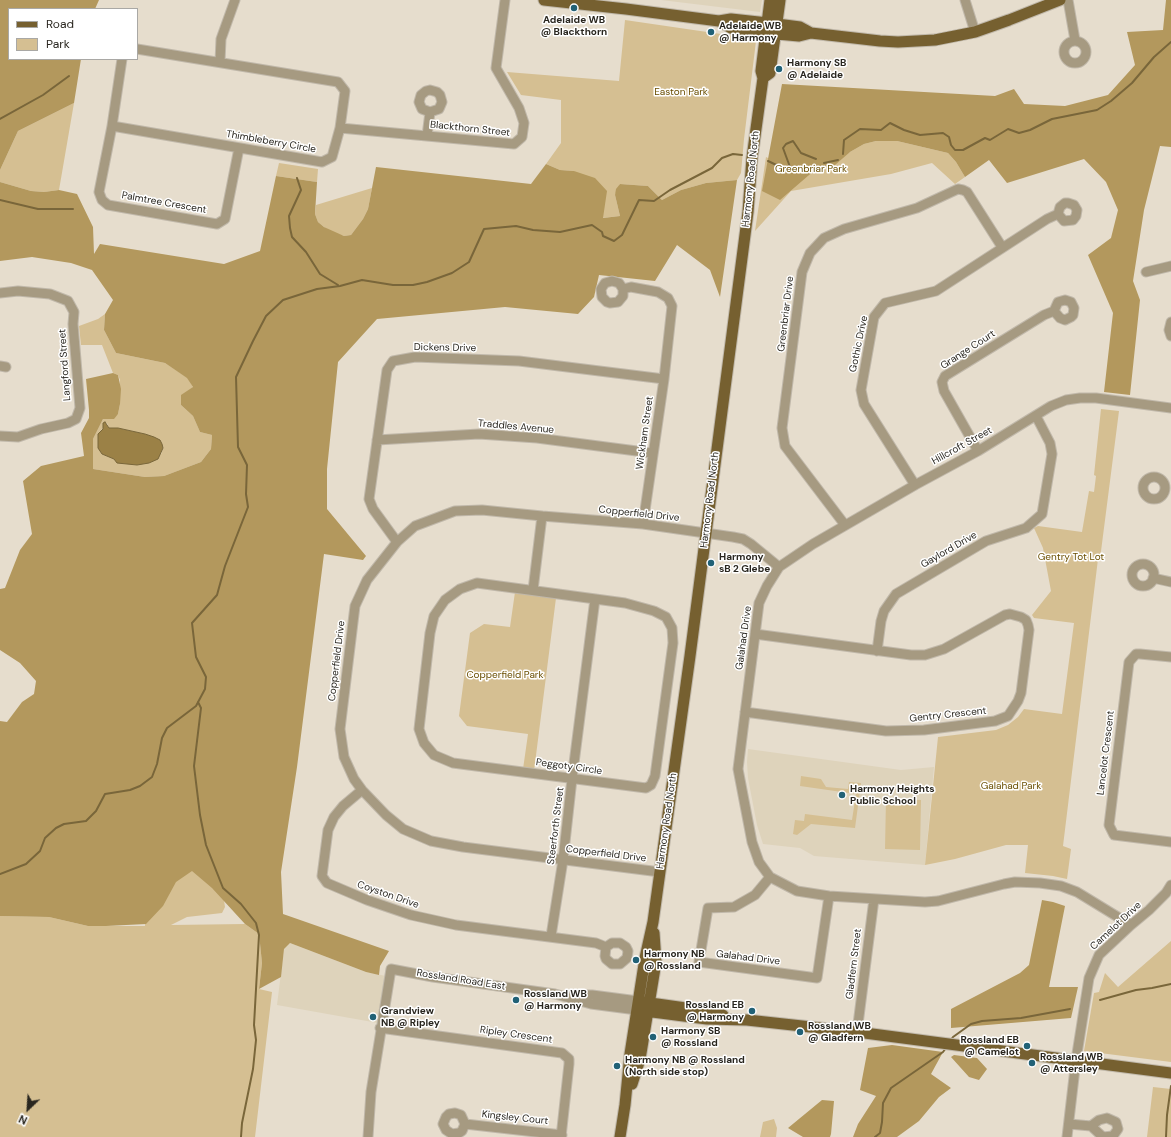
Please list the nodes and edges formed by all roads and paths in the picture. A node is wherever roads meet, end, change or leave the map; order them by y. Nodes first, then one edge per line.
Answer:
1 (235, 0) edge
2 (505, 0) edge
3 (544, 0) edge
4 (770, 0) edge
5 (780, 0) edge
6 (965, 0) edge
7 (1060, 0) edge
8 (1068, 0) edge
9 (772, 28) junction
10 (975, 32) junction
11 (1075, 40) dead end
12 (138, 48) edge
13 (122, 60) edge
14 (220, 62) junction
15 (430, 112) dead end
16 (112, 126) junction
17 (340, 128) junction
18 (427, 136) junction
19 (239, 148) junction
20 (1058, 214) dead end
21 (1002, 248) junction
22 (1171, 266) edge
23 (1146, 272) dead end
24 (623, 289) dead end
25 (0, 293) edge
26 (1054, 312) dead end
27 (1171, 322) edge
28 (1171, 336) edge
29 (664, 379) junction
30 (1171, 408) edge
31 (1036, 416) junction
32 (0, 436) edge
33 (377, 440) junction
34 (978, 451) junction
35 (652, 453) junction
36 (915, 485) junction
37 (542, 516) junction
38 (643, 524) junction
39 (846, 525) junction
40 (706, 533) junction
41 (397, 542) junction
42 (778, 567) junction
43 (1153, 578) dead end
44 (1171, 582) edge
45 (533, 590) junction
46 (595, 599) junction
47 (755, 634) junction
48 (877, 651) junction
49 (1171, 657) edge
50 (745, 712) junction
51 (572, 778) junction
52 (362, 790) junction
53 (1171, 842) edge
54 (563, 860) junction
55 (660, 872) junction
56 (770, 877) junction
57 (1171, 885) edge
58 (829, 896) junction
59 (874, 898) junction
60 (1131, 925) junction
61 (551, 936) junction
62 (606, 947) dead end
63 (643, 1006) junction
64 (380, 1028) junction
65 (857, 1032) junction
66 (1076, 1060) junction
67 (1167, 1072) edge
68 (466, 1124) dead end
69 (1069, 1124) junction
70 (1091, 1126) dead end
71 (561, 1136) edge
72 (368, 1137) edge
73 (620, 1137) edge
74 (1067, 1137) edge

1 - 14 street
2 - 18 street, Blackthorn Street
3 - 9 main road
4 - 9 main road, Harmony Road North
5 - 9 main road, Harmony Road North
6 - 10 street
7 - 10 main road
8 - 11 street
9 - 10 main road
9 - 40 main road, Harmony Road North
12 - 14 street, Thimbleberry Circle
13 - 16 street
14 - 17 street, Thimbleberry Circle
15 - 18 street
16 - 19 street, Thimbleberry Circle
16 - 19 street, Palmtree Crescent
17 - 18 street, Blackthorn Street
17 - 19 street, Thimbleberry Circle
20 - 21 street, Gothic Drive
21 - 36 street, Gothic Drive
21 - 39 street, Greenbriar Drive
22 - 23 street
24 - 29 street, Wickham Street
25 - 32 street, Langford Street
26 - 34 street, Grange Court
27 - 28 street
29 - 33 street, Dickens Drive
29 - 35 street, Wickham Street
30 - 31 street, Hillcroft Street
31 - 34 street, Hillcroft Street
31 - 48 street, Gaylord Drive
33 - 35 street, Traddles Avenue
33 - 41 street, Dickens Drive
34 - 36 street, Hillcroft Street
35 - 38 street, Wickham Street
36 - 39 street, Hillcroft Street
37 - 38 street, Copperfield Drive
37 - 41 street, Copperfield Drive
37 - 45 street
38 - 40 street, Copperfield Drive
39 - 42 street, Hillcroft Street
40 - 42 street, Copperfield Drive
40 - 55 main road, Harmony Road North
41 - 52 street, Copperfield Drive
42 - 47 street, Galahad Drive
43 - 44 street
45 - 46 street, Peggoty Circle
45 - 51 street, Peggoty Circle
46 - 51 street, Steerforth Street
46 - 51 street, Peggoty Circle
47 - 48 street, Gentry Crescent
47 - 50 street, Galahad Drive
48 - 50 street, Gentry Crescent
49 - 53 street, Lancelot Crescent
50 - 56 street, Galahad Drive
51 - 54 street, Steerforth Street
52 - 54 street, Copperfield Drive
52 - 61 street, Coyston Drive
54 - 55 street, Copperfield Drive
54 - 61 street, Steerforth Street
55 - 63 main road, Harmony Road North
56 - 58 street, Galahad Drive
56 - 58 street, Galahad Drive
57 - 60 street, Camelot Drive
58 - 59 street, Galahad Drive
59 - 60 street, Galahad Drive
59 - 65 street, Gladfern Street
60 - 66 street, Camelot Drive
61 - 62 street, Coyston Drive
63 - 64 street, Rossland Road East
63 - 65 main road, Rossland Road East
63 - 73 main road, Harmony Road North
64 - 71 street, Ripley Crescent
64 - 72 street
65 - 66 main road, Rossland Road East
66 - 67 main road, Rossland Road East
66 - 69 street, Camelot Drive
68 - 71 street, Kingsley Court
69 - 70 street
69 - 74 street, Camelot Drive

